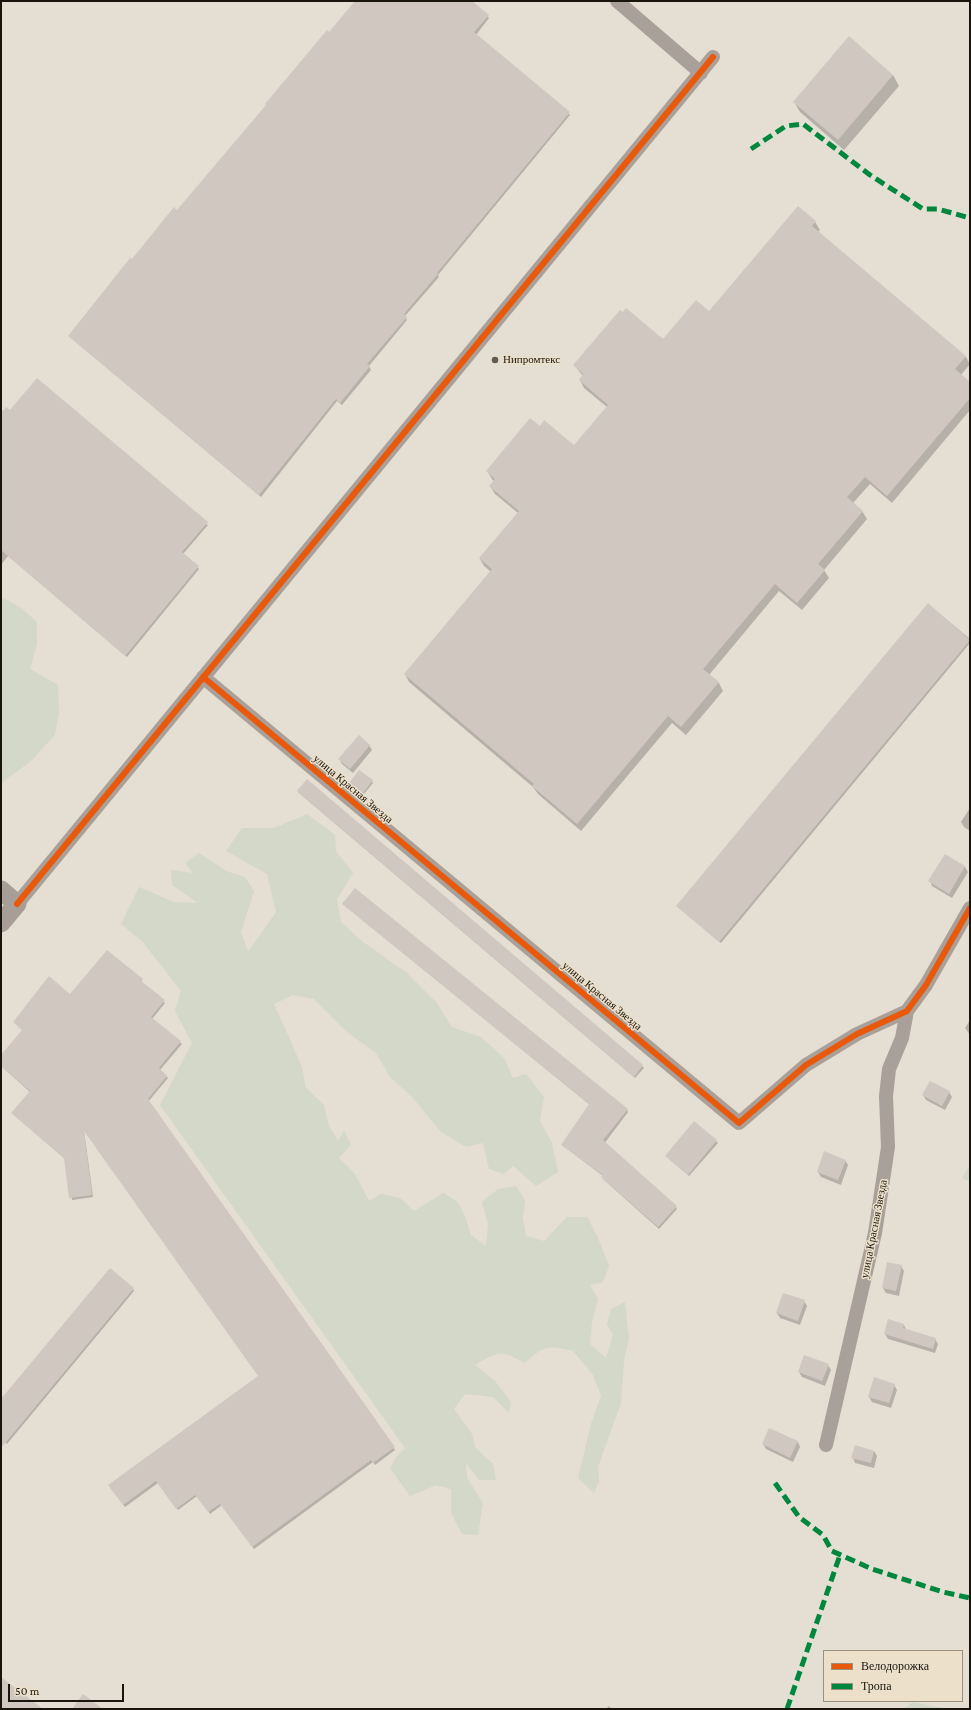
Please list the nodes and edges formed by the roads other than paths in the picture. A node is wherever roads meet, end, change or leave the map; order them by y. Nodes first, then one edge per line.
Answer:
1 (617, 1) edge
2 (713, 57) dead end
3 (701, 73) junction
4 (204, 677) junction
5 (1, 890) edge
6 (17, 904) junction
7 (970, 908) edge
8 (1, 924) edge
9 (907, 1011) junction
10 (826, 1445) dead end

1 - 3 street
2 - 3 street
3 - 4 street
4 - 6 street
4 - 9 street, улица Красная Звезда
5 - 6 main road
6 - 8 main road
7 - 9 street, улица Красная Звезда
9 - 10 street, улица Красная Звезда

